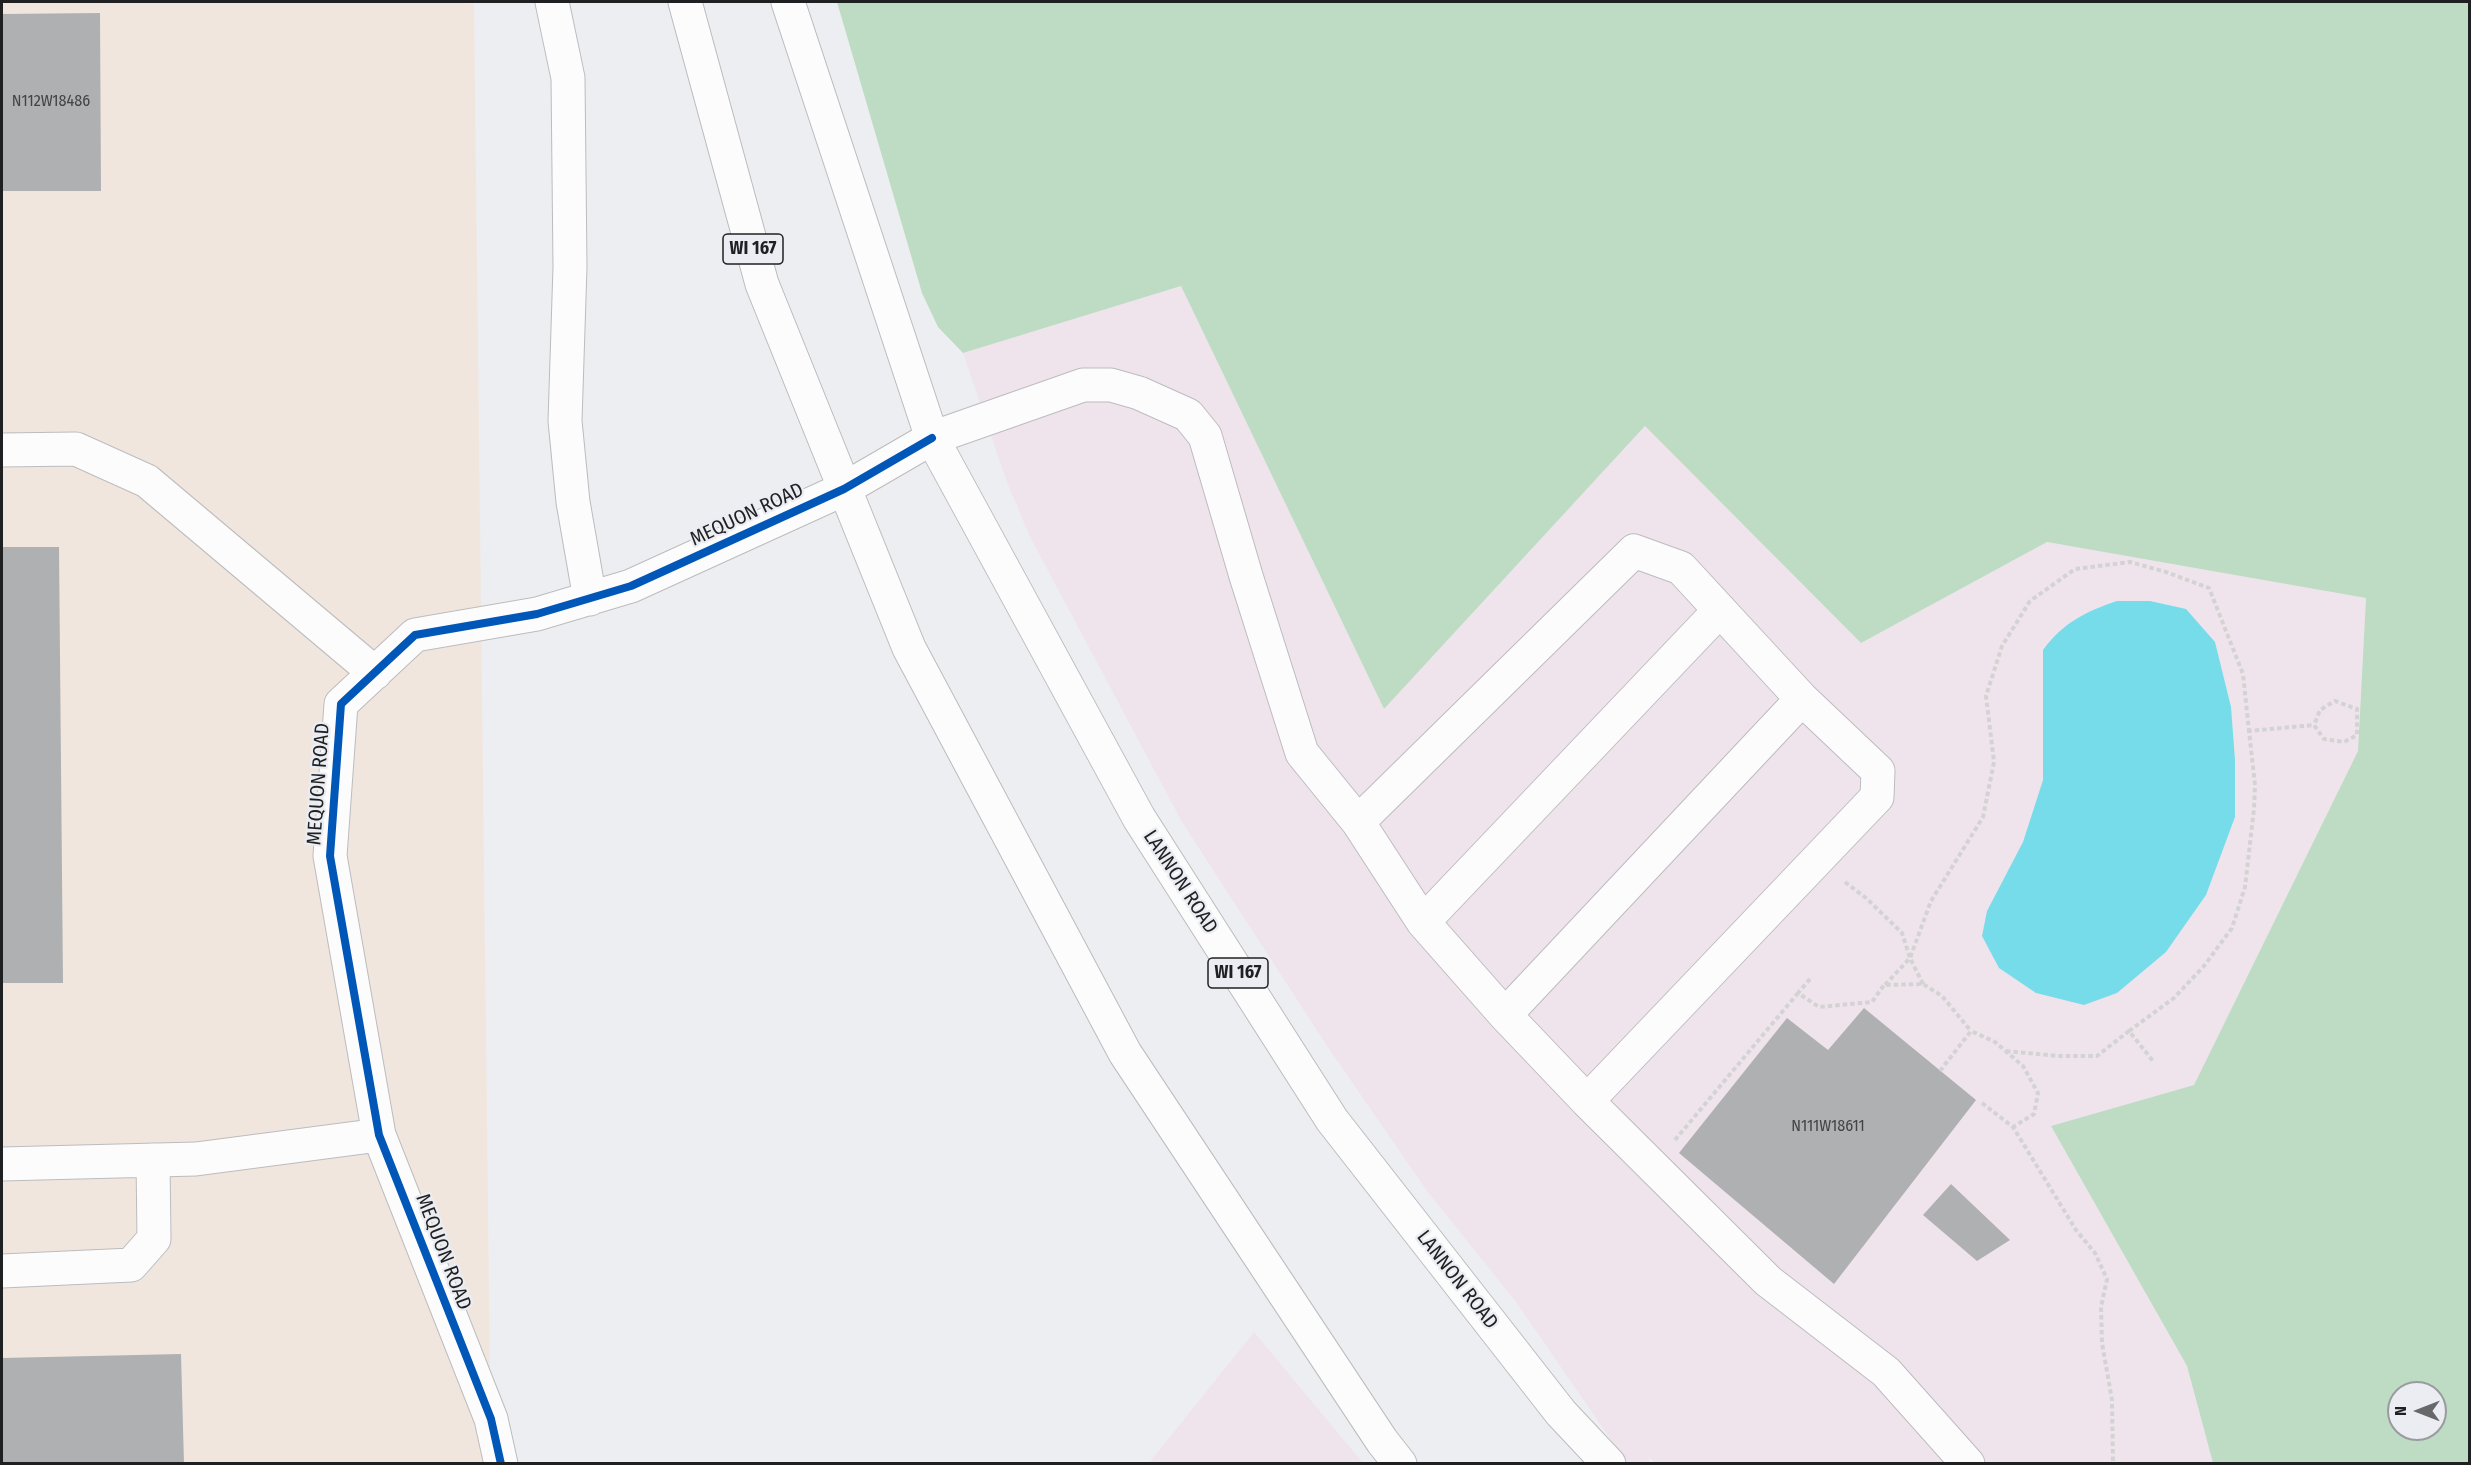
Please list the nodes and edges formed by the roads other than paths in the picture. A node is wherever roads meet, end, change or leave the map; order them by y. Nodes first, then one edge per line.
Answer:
1 (552, 2) edge
2 (685, 2) edge
3 (788, 2) edge
4 (932, 438) junction
5 (2, 450) edge
6 (844, 489) junction
7 (590, 599) junction
8 (1720, 610) junction
9 (375, 673) junction
10 (1802, 699) junction
11 (1358, 822) junction
12 (1423, 922) junction
13 (1505, 1015) junction
14 (1587, 1101) junction
15 (379, 1135) junction
16 (153, 1160) junction
17 (2, 1164) edge
18 (2, 1271) edge
19 (501, 1464) edge
20 (1400, 1464) edge
21 (1609, 1464) edge
22 (1968, 1464) edge

1 - 7 main road
2 - 6 main road, WI 167
3 - 4 main road, WI 167
4 - 6 main road, MEQUON ROAD
4 - 11 main road, MEQUON ROAD
4 - 21 main road, LANNON ROAD / WI 167
5 - 9 main road
6 - 7 main road, MEQUON ROAD
6 - 20 main road, WI 167
7 - 9 main road, MEQUON ROAD
8 - 10 main road
8 - 11 main road
8 - 12 main road
9 - 15 main road, MEQUON ROAD
10 - 13 main road
10 - 14 main road
11 - 12 main road, MEQUON ROAD
12 - 13 main road, MEQUON ROAD
13 - 14 main road, MEQUON ROAD
14 - 22 main road, MEQUON ROAD
15 - 16 main road
15 - 19 main road, MEQUON ROAD
16 - 17 main road
16 - 18 main road

